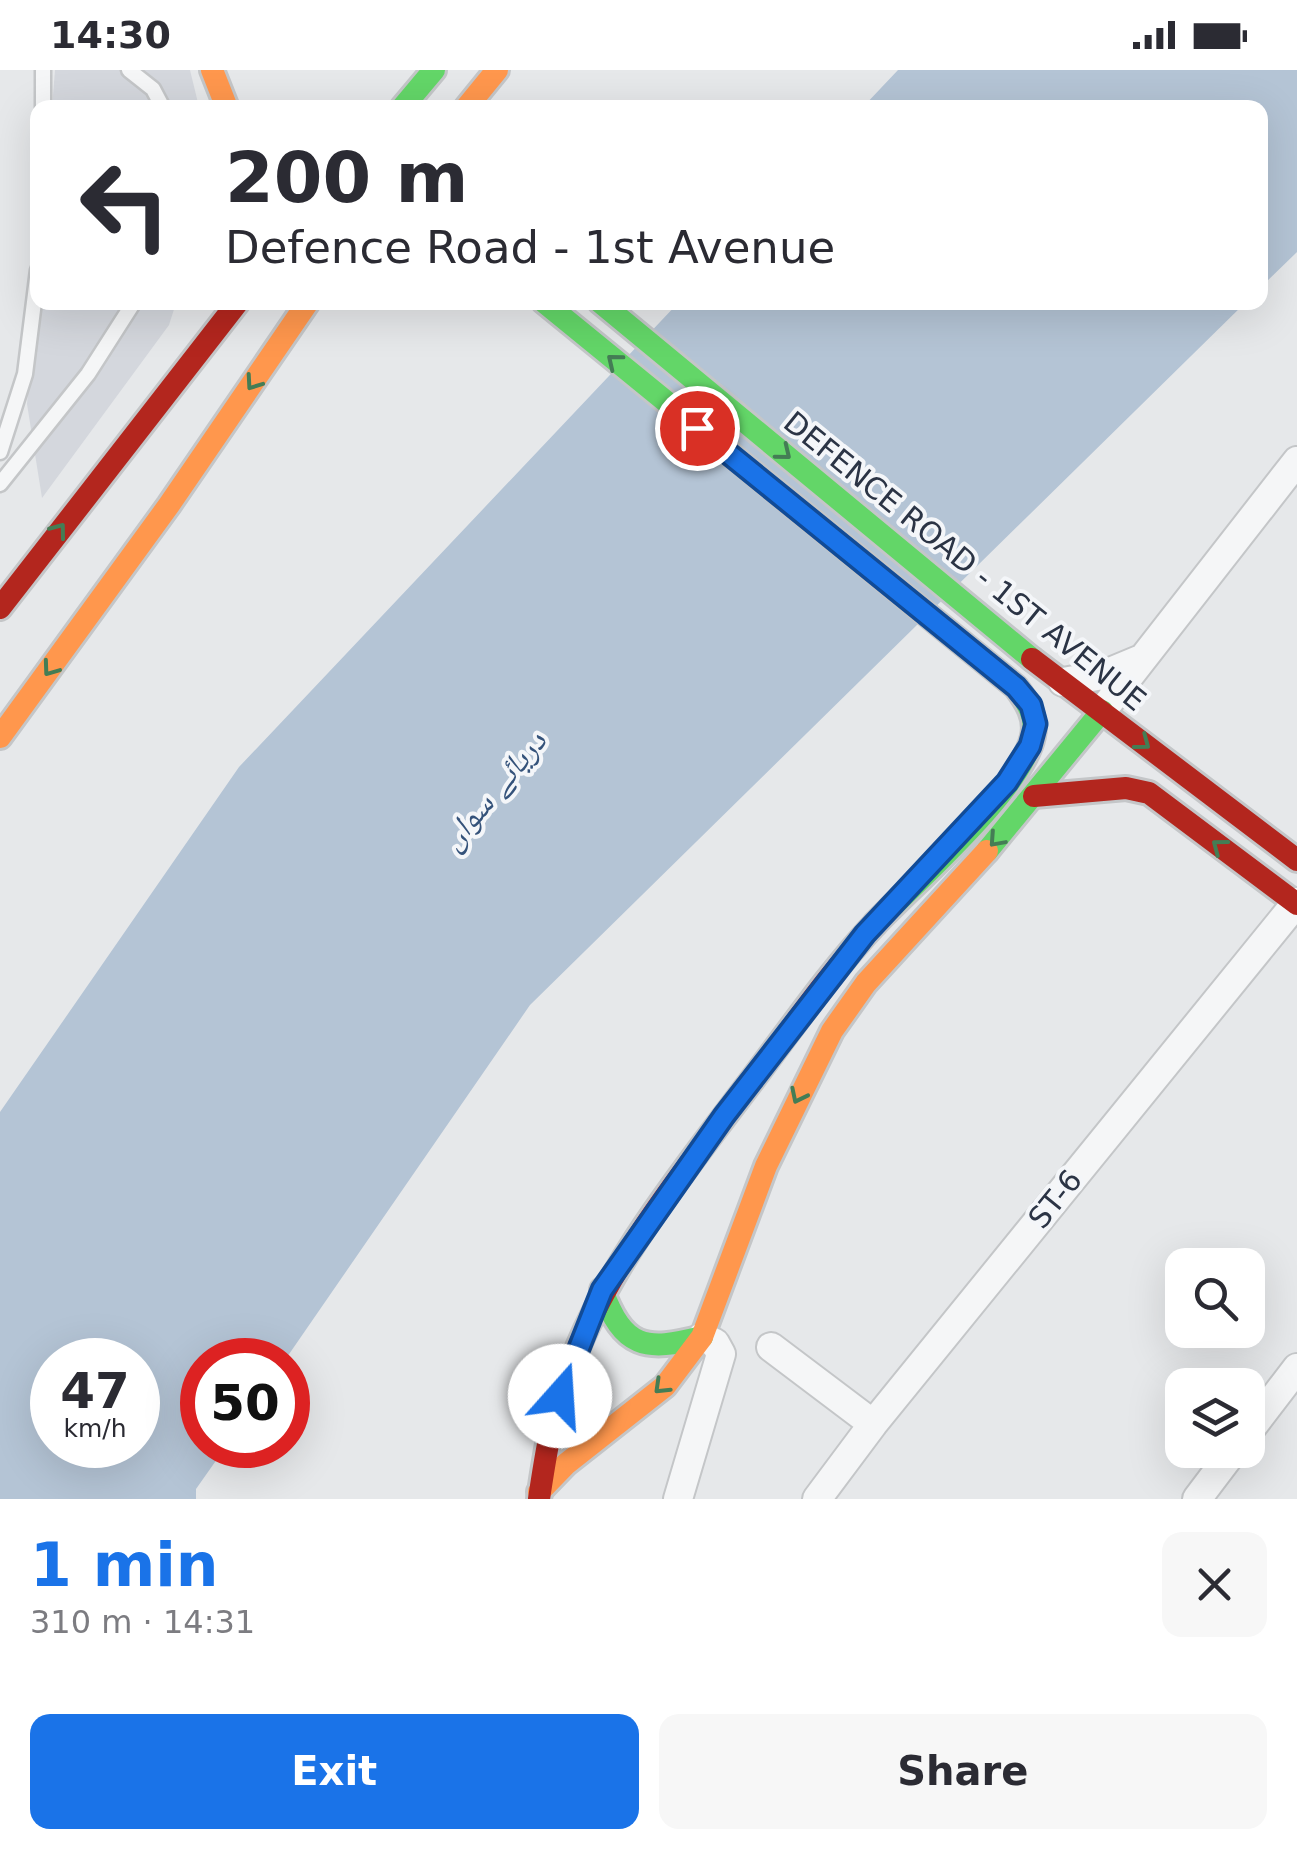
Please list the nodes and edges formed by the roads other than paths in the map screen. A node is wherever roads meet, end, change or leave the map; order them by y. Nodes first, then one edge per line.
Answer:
1 (43, 70) edge
2 (129, 70) edge
3 (212, 70) edge
4 (434, 70) edge
5 (499, 70) edge
6 (43, 100) edge
7 (159, 100) edge
8 (224, 100) edge
9 (409, 100) edge
10 (473, 100) edge
11 (480, 100) edge
12 (33, 310) edge
13 (129, 310) edge
14 (216, 310) edge
15 (232, 310) edge
16 (303, 310) edge
17 (554, 310) edge
18 (610, 310) edge
19 (212, 334) junction
20 (0, 452) edge
21 (1297, 460) edge
22 (0, 484) edge
23 (0, 608) edge
24 (1140, 659) junction
25 (1063, 682) junction
26 (1102, 711) junction
27 (0, 737) edge
28 (1034, 796) junction
29 (1297, 860) edge
30 (1296, 903) edge
31 (602, 1290) junction
32 (702, 1337) junction
33 (771, 1348) dead end
34 (1297, 1368) edge
35 (1265, 1410) edge
36 (873, 1424) junction
37 (1220, 1468) edge
38 (539, 1496) edge
39 (678, 1499) edge
40 (817, 1499) edge
41 (1197, 1499) edge

1 - 6 lane
2 - 7 lane
3 - 8 main road
4 - 9 main road
5 - 10 main road
5 - 11 main road
12 - 20 lane
13 - 22 lane
14 - 19 main road
15 - 19 main road
16 -> 27 main road
31 -> 17 main road
18 -> 25 main road, DEFENCE ROAD - 1ST AVENUE
23 -> 19 main road
21 - 24 street
24 - 25 street
24 - 26 street
25 - 26 main road, DEFENCE ROAD - 1ST AVENUE
26 - 28 main road
26 -> 29 main road, DEFENCE ROAD - 1ST AVENUE
30 -> 28 main road
28 -> 32 main road
30 - 36 street, ST-6
31 - 32 main road
31 - 38 main road
32 -> 38 main road
32 - 39 street
33 - 36 street
34 - 35 street
36 - 40 street, ST-6
37 - 41 street

